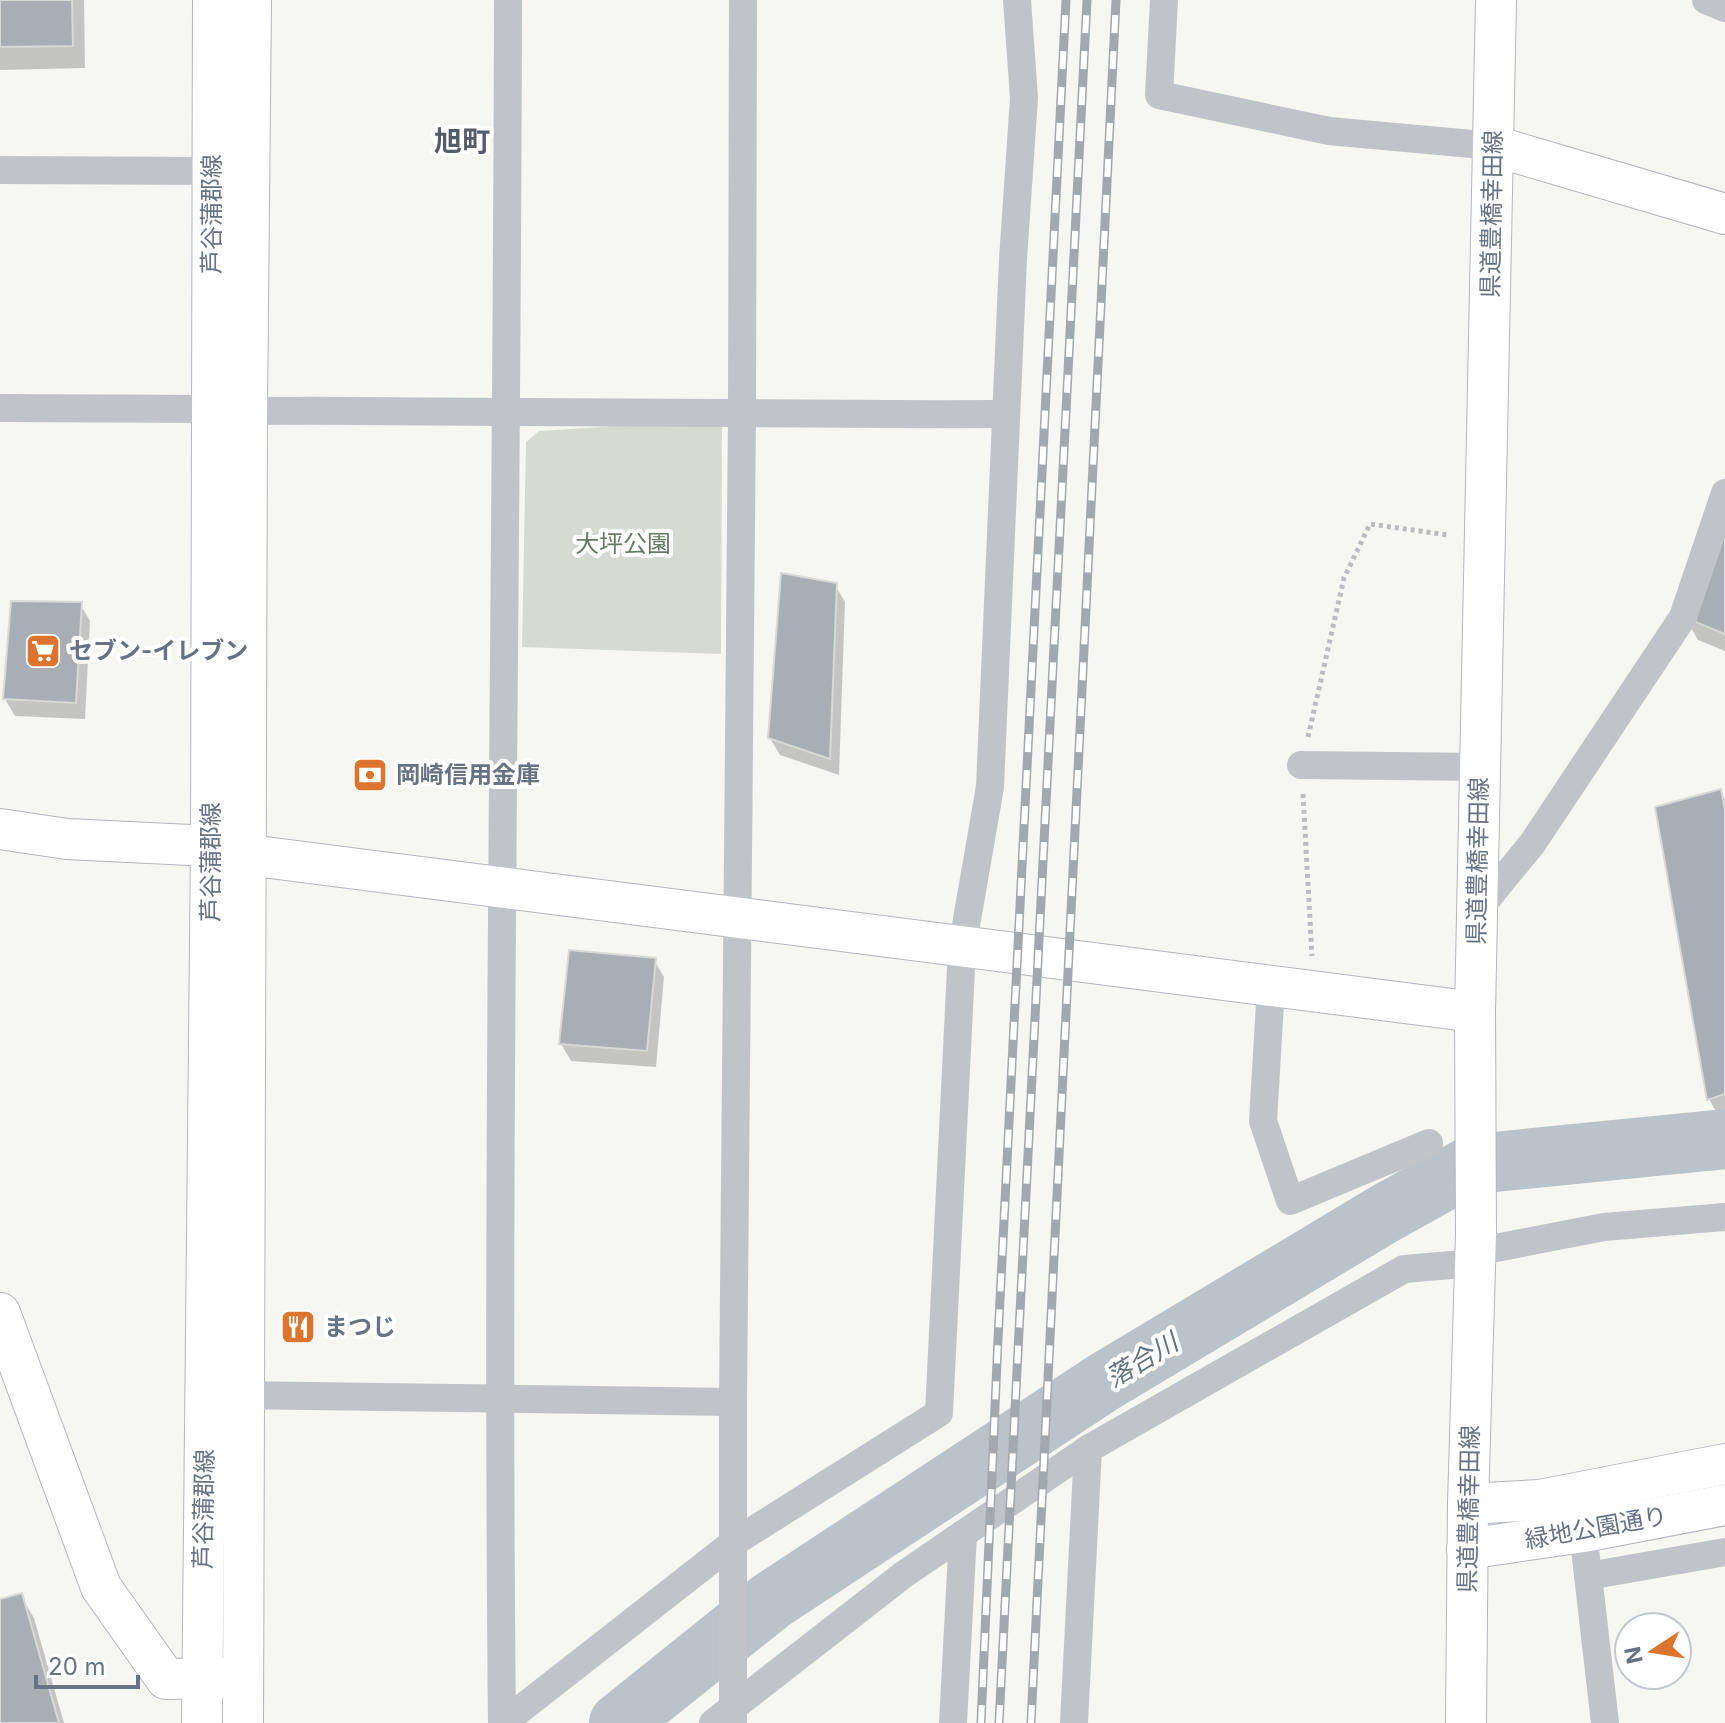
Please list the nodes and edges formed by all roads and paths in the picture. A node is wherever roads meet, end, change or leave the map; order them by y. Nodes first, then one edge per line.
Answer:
1 (213, 0) edge
2 (251, 0) edge
3 (508, 0) edge
4 (743, 0) edge
5 (1017, 0) edge
6 (1164, 0) edge
7 (1496, 0) edge
8 (1706, 0) edge
9 (1725, 8) edge
10 (1494, 146) junction
11 (0, 170) edge
12 (212, 171) junction
13 (1725, 214) edge
14 (0, 408) edge
15 (230, 410) junction
16 (507, 410) junction
17 (1006, 414) junction
18 (742, 415) junction
19 (1725, 493) edge
20 (1485, 540) junction
21 (1301, 765) junction
22 (1480, 767) junction
23 (0, 829) edge
24 (229, 850) junction
25 (503, 889) junction
26 (1477, 911) junction
27 (736, 919) junction
28 (962, 948) junction
29 (1271, 987) junction
30 (1314, 993) junction
31 (1475, 1012) junction
32 (1429, 1143) dead end
33 (1725, 1217) edge
34 (1475, 1249) junction
35 (0, 1313) edge
36 (244, 1395) junction
37 (499, 1398) junction
38 (733, 1402) junction
39 (1088, 1449) junction
40 (1725, 1464) edge
41 (1468, 1504) junction
42 (1725, 1505) edge
43 (1583, 1532) junction
44 (963, 1534) junction
45 (733, 1543) junction
46 (1467, 1549) junction
47 (1725, 1552) edge
48 (1588, 1576) junction
49 (202, 1678) junction
50 (243, 1678) junction
51 (728, 1710) edge
52 (202, 1723) edge
53 (243, 1723) edge
54 (503, 1723) edge
55 (953, 1723) edge
56 (1074, 1723) edge
57 (1466, 1723) edge
58 (1605, 1723) edge

1 - 12 main road, 芦谷蒲郡線
2 - 15 main road, 芦谷蒲郡線
3 - 16 street
4 - 18 street
5 - 17 street
6 - 10 street
7 - 10 main road, 県道豊橋幸田線
8 - 9 street
10 - 13 main road
10 - 20 main road, 県道豊橋幸田線
11 - 12 street
12 - 15 main road, 芦谷蒲郡線
14 - 15 street
15 - 16 street
15 - 24 main road, 芦谷蒲郡線
16 - 18 street
16 - 25 street
17 - 18 street
17 - 28 street
18 - 27 street
19 - 26 street
20 - 21 path
20 - 22 main road, 県道豊橋幸田線
21 - 22 street
21 - 30 path
22 - 26 main road, 県道豊橋幸田線
23 - 24 main road
24 - 25 main road
24 - 36 main road, 芦谷蒲郡線
24 - 49 main road, 芦谷蒲郡線
25 - 27 main road
25 - 37 street
26 - 31 main road, 県道豊橋幸田線
27 - 28 main road
27 - 38 street
28 - 29 main road
28 - 45 street
29 - 30 main road
29 - 32 street
30 - 31 main road
31 - 34 main road, 県道豊橋幸田線
33 - 34 street
34 - 39 street
34 - 41 main road, 県道豊橋幸田線
35 - 49 main road
36 - 37 street
36 - 50 main road, 芦谷蒲郡線
37 - 38 street
37 - 54 street
38 - 45 street
39 - 44 street
39 - 56 street
40 - 41 main road
41 - 46 main road, 県道豊橋幸田線
42 - 43 main road, 緑地公園通り
43 - 46 main road, 緑地公園通り
43 - 48 street
44 - 51 street
44 - 55 street
45 - 51 street
45 - 54 street
46 - 57 main road, 県道豊橋幸田線
47 - 48 street
48 - 58 street
49 - 50 main road
49 - 52 main road, 芦谷蒲郡線
50 - 53 main road, 芦谷蒲郡線

